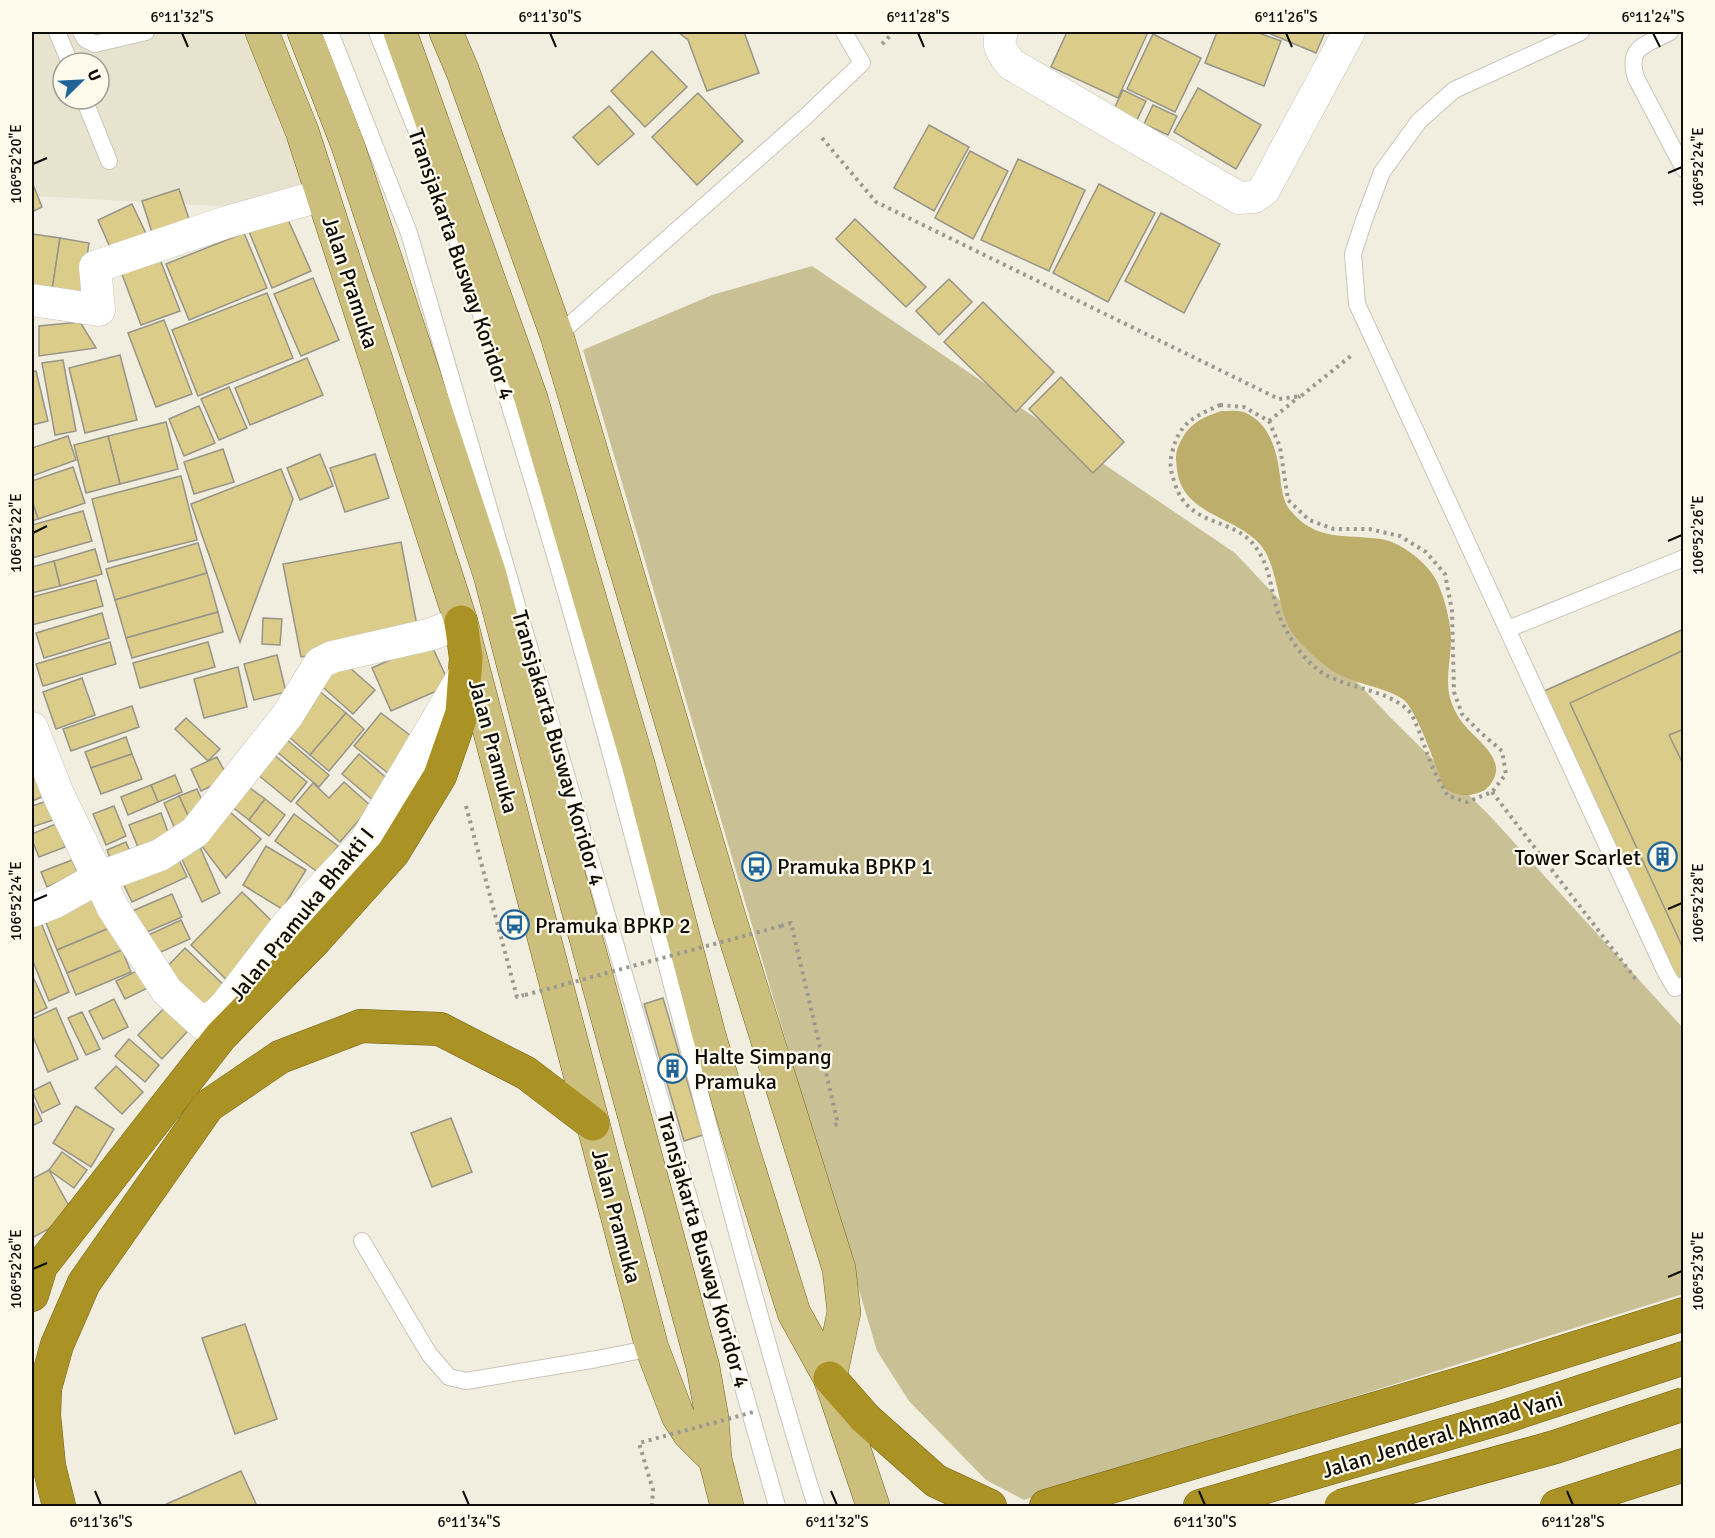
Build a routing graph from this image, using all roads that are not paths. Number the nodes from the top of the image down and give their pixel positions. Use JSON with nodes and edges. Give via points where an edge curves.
{"nodes":[{"id":1,"x":40,"y":32,"type":"edge"},
{"id":2,"x":51,"y":32,"type":"edge"},
{"id":3,"x":57,"y":32,"type":"edge"},
{"id":4,"x":81,"y":32,"type":"edge"},
{"id":5,"x":146,"y":32,"type":"edge"},
{"id":6,"x":262,"y":32,"type":"edge"},
{"id":7,"x":304,"y":32,"type":"edge"},
{"id":8,"x":330,"y":32,"type":"edge"},
{"id":9,"x":377,"y":32,"type":"edge"},
{"id":10,"x":400,"y":32,"type":"edge"},
{"id":11,"x":446,"y":32,"type":"edge"},
{"id":12,"x":844,"y":32,"type":"edge"},
{"id":13,"x":1002,"y":32,"type":"edge"},
{"id":14,"x":1349,"y":32,"type":"edge"},
{"id":15,"x":1581,"y":32,"type":"edge"},
{"id":16,"x":1671,"y":32,"type":"edge"},
{"id":17,"x":65,"y":51,"type":"edge"},
{"id":18,"x":89,"y":111,"type":"edge"},
{"id":19,"x":109,"y":161,"type":"dead end"},
{"id":20,"x":1683,"y":169,"type":"edge"},
{"id":21,"x":323,"y":195,"type":"junction"},
{"id":22,"x":32,"y":300,"type":"edge"},
{"id":23,"x":557,"y":336,"type":"junction"},
{"id":24,"x":531,"y":398,"type":"junction"},
{"id":25,"x":480,"y":548,"type":"junction"},
{"id":26,"x":1683,"y":558,"type":"edge"},
{"id":27,"x":461,"y":622,"type":"junction"},
{"id":28,"x":1508,"y":629,"type":"junction"},
{"id":29,"x":32,"y":728,"type":"edge"},
{"id":30,"x":98,"y":878,"type":"junction"},
{"id":31,"x":32,"y":911,"type":"edge"},
{"id":32,"x":1683,"y":985,"type":"edge"},
{"id":33,"x":212,"y":1030,"type":"junction"},
{"id":34,"x":593,"y":1124,"type":"junction"},
{"id":35,"x":362,"y":1241,"type":"dead end"},
{"id":36,"x":32,"y":1295,"type":"edge"},
{"id":37,"x":1683,"y":1314,"type":"edge"},
{"id":38,"x":652,"y":1348,"type":"junction"},
{"id":39,"x":1683,"y":1358,"type":"edge"},
{"id":40,"x":830,"y":1378,"type":"junction"},
{"id":41,"x":1683,"y":1403,"type":"edge"},
{"id":42,"x":715,"y":1459,"type":"junction"},
{"id":43,"x":1683,"y":1466,"type":"edge"},
{"id":44,"x":1683,"y":1472,"type":"edge"},
{"id":45,"x":59,"y":1506,"type":"edge"},
{"id":46,"x":727,"y":1506,"type":"edge"},
{"id":47,"x":777,"y":1506,"type":"edge"},
{"id":48,"x":816,"y":1506,"type":"edge"},
{"id":49,"x":873,"y":1506,"type":"edge"},
{"id":50,"x":990,"y":1506,"type":"edge"},
{"id":51,"x":1046,"y":1506,"type":"edge"},
{"id":52,"x":1200,"y":1506,"type":"edge"},
{"id":53,"x":1341,"y":1506,"type":"edge"},
{"id":54,"x":1370,"y":1506,"type":"edge"},
{"id":55,"x":1557,"y":1506,"type":"edge"},
{"id":56,"x":1576,"y":1506,"type":"edge"}],
"edges":[{"from":1,"to":2,"type":"lane"},
{"from":3,"to":17,"type":"lane"},
{"from":4,"to":5,"type":"lane","via":[[95,44]]},
{"from":6,"to":21,"type":"main road","name":"Jalan Pramuka"},
{"from":7,"to":25,"type":"main road","name":"Jalan Pramuka","via":[[347,143]]},
{"from":8,"to":47,"type":"lane","name":"Transjakarta Busway Koridor 4","via":[[409,233]]},
{"from":9,"to":48,"type":"lane","name":"Transjakarta Busway Koridor 4","via":[[446,205],[511,406],[592,682],[707,1121]]},
{"from":10,"to":24,"type":"main road"},
{"from":11,"to":23,"type":"main road"},
{"from":12,"to":23,"type":"lane","via":[[862,63]]},
{"from":13,"to":14,"type":"street","via":[[1002,53],[1011,64],[1239,198],[1264,190]]},
{"from":15,"to":28,"type":"lane","via":[[1454,90],[1419,121],[1382,172],[1353,254],[1357,304]]},
{"from":16,"to":20,"type":"lane","via":[[1639,49],[1632,65]]},
{"from":18,"to":19,"type":"lane"},
{"from":21,"to":22,"type":"street","via":[[227,222],[94,267],[99,310]]},
{"from":21,"to":27,"type":"main road","name":"Jalan Pramuka"},
{"from":23,"to":24,"type":"main road"},
{"from":23,"to":40,"type":"main road","via":[[730,920],[839,1269],[844,1312]]},
{"from":24,"to":40,"type":"main road","via":[[639,767],[743,1150],[794,1313]]},
{"from":25,"to":27,"type":"main road"},
{"from":25,"to":42,"type":"main road","name":"Jalan Pramuka","via":[[703,1367]]},
{"from":26,"to":28,"type":"lane"},
{"from":27,"to":30,"type":"street","via":[[432,634],[320,663],[287,716],[195,832],[160,855]]},
{"from":27,"to":33,"type":"highway","via":[[466,658],[462,713],[440,776],[393,853],[316,939]]},
{"from":27,"to":34,"type":"main road","name":"Jalan Pramuka"},
{"from":28,"to":32,"type":"lane","via":[[1666,974],[1674,988]]},
{"from":29,"to":30,"type":"street"},
{"from":30,"to":31,"type":"street"},
{"from":30,"to":33,"type":"street","via":[[167,991]]},
{"from":33,"to":36,"type":"highway","via":[[41,1266]]},
{"from":34,"to":38,"type":"main road","name":"Jalan Pramuka"},
{"from":34,"to":45,"type":"highway","via":[[526,1073],[440,1029],[361,1026],[280,1057],[208,1106],[84,1283],[57,1345],[45,1388],[44,1415],[49,1466]]},
{"from":35,"to":38,"type":"lane","via":[[429,1354],[449,1377],[466,1381]]},
{"from":37,"to":51,"type":"highway","via":[[1475,1380]]},
{"from":38,"to":42,"type":"main road","name":"Jalan Pramuka","via":[[678,1416]]},
{"from":39,"to":52,"type":"highway","name":"Jalan Jenderal Ahmad Yani","via":[[1501,1418]]},
{"from":40,"to":49,"type":"main road"},
{"from":40,"to":50,"type":"highway","via":[[866,1419],[936,1481]]},
{"from":41,"to":53,"type":"highway","bridge":true,"via":[[1555,1447]]},
{"from":41,"to":54,"type":"lane"},
{"from":42,"to":46,"type":"main road","name":"Jalan Pramuka"},
{"from":43,"to":55,"type":"highway"},
{"from":44,"to":56,"type":"lane"}]}
